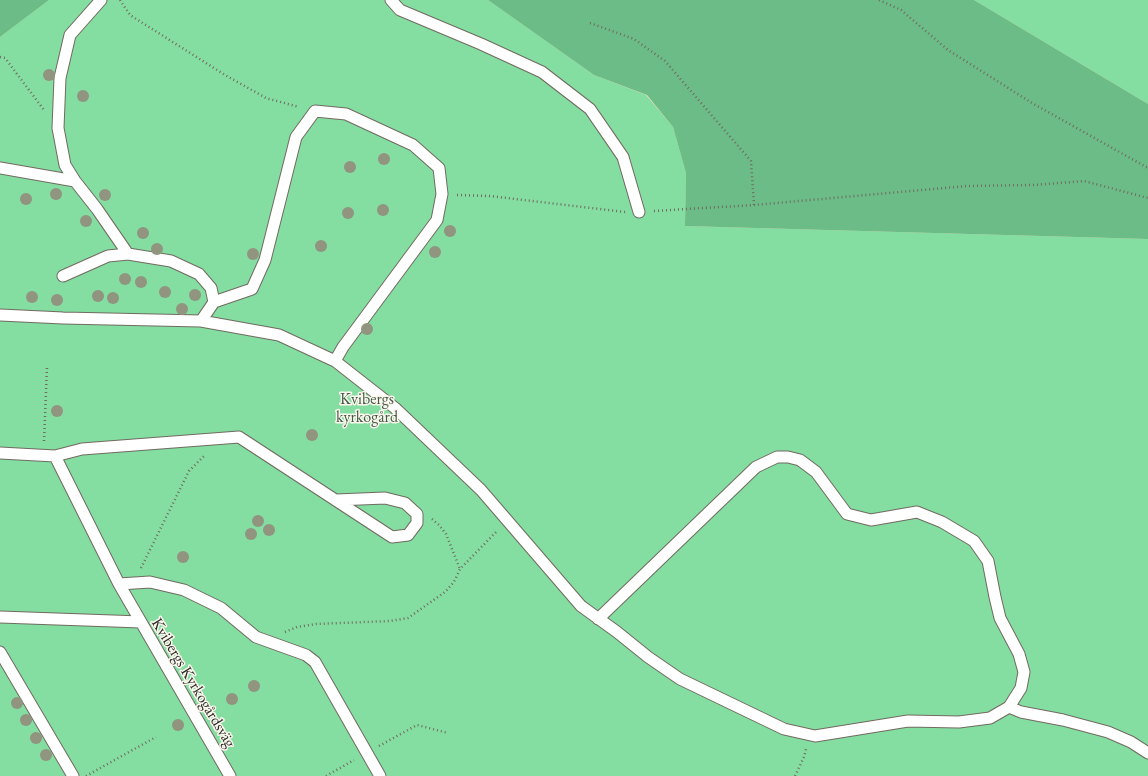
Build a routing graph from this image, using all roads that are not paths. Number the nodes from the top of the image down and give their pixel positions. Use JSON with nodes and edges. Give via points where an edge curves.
{"nodes":[{"id":1,"x":100,"y":0,"type":"edge"},
{"id":2,"x":391,"y":0,"type":"edge"},
{"id":3,"x":0,"y":168,"type":"edge"},
{"id":4,"x":75,"y":181,"type":"junction"},
{"id":5,"x":639,"y":212,"type":"road end"},
{"id":6,"x":128,"y":254,"type":"junction"},
{"id":7,"x":63,"y":276,"type":"dead end"},
{"id":8,"x":214,"y":302,"type":"junction"},
{"id":9,"x":0,"y":315,"type":"edge"},
{"id":10,"x":201,"y":321,"type":"junction"},
{"id":11,"x":335,"y":361,"type":"junction"},
{"id":12,"x":0,"y":453,"type":"edge"},
{"id":13,"x":55,"y":456,"type":"junction"},
{"id":14,"x":336,"y":500,"type":"junction"},
{"id":15,"x":119,"y":584,"type":"junction"},
{"id":16,"x":0,"y":617,"type":"edge"},
{"id":17,"x":598,"y":618,"type":"junction"},
{"id":18,"x":141,"y":622,"type":"junction"},
{"id":19,"x":0,"y":652,"type":"edge"},
{"id":20,"x":1009,"y":707,"type":"junction"},
{"id":21,"x":1148,"y":753,"type":"edge"},
{"id":22,"x":73,"y":776,"type":"edge"},
{"id":23,"x":230,"y":776,"type":"edge"},
{"id":24,"x":380,"y":776,"type":"edge"}],
"edges":[{"from":1,"to":4,"type":"lane","via":[[70,35],[60,78],[58,128],[65,165]]},
{"from":2,"to":5,"type":"lane","via":[[400,10],[542,72],[590,108],[623,157]]},
{"from":3,"to":4,"type":"lane"},
{"from":4,"to":6,"type":"lane"},
{"from":6,"to":7,"type":"lane","via":[[108,256]]},
{"from":6,"to":8,"type":"lane","via":[[171,261],[199,274],[211,288]]},
{"from":8,"to":10,"type":"lane"},
{"from":8,"to":11,"type":"lane","via":[[252,289],[265,260],[296,138],[315,111],[346,114],[413,145],[439,168],[442,194],[437,220]]},
{"from":9,"to":10,"type":"lane"},
{"from":10,"to":11,"type":"lane","via":[[279,335]]},
{"from":11,"to":17,"type":"lane","via":[[396,408],[481,490],[581,606]]},
{"from":12,"to":13,"type":"lane"},
{"from":13,"to":14,"type":"lane","via":[[82,449],[239,436]]},
{"from":13,"to":15,"type":"lane"},
{"from":14,"to":14,"type":"lane","via":[[385,498],[405,502],[417,514],[417,523],[408,535],[392,537]]},
{"from":15,"to":18,"type":"lane"},
{"from":15,"to":24,"type":"lane","via":[[150,582],[184,590],[220,608],[256,637],[306,655],[315,662]]},
{"from":16,"to":18,"type":"lane","name":"Kvibergs Kyrkogårdsväg"},
{"from":17,"to":20,"type":"lane","via":[[680,679],[784,729],[810,735],[908,721],[959,722],[990,718]]},
{"from":17,"to":20,"type":"lane","via":[[756,467],[777,457],[788,457],[800,460],[816,472],[847,514],[871,520],[918,512],[942,522],[974,541],[988,561],[1000,618],[1019,654],[1024,672],[1022,688]]},
{"from":18,"to":23,"type":"lane","name":"Kvibergs Kyrkogårdsväg"},
{"from":19,"to":22,"type":"lane"},
{"from":20,"to":21,"type":"lane","via":[[1108,732]]}]}
